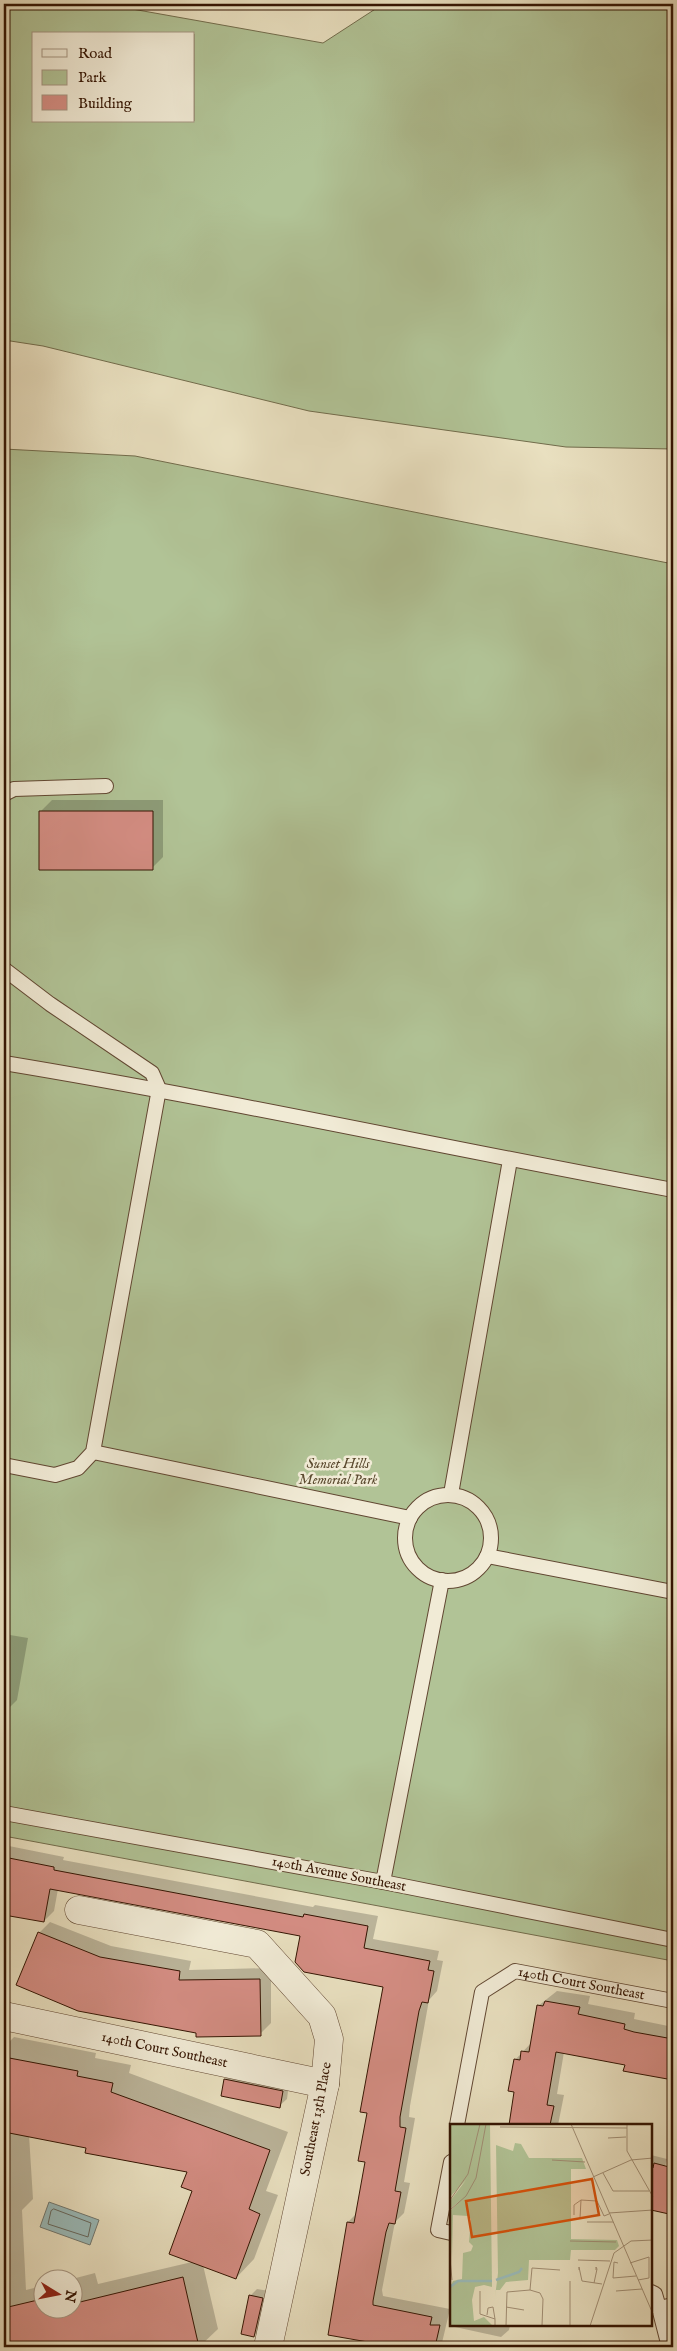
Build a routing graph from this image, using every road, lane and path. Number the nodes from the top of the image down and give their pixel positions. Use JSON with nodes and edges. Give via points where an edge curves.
{"nodes":[{"id":1,"x":106,"y":786,"type":"dead end"},
{"id":2,"x":4,"y":794,"type":"edge"},
{"id":3,"x":4,"y":969,"type":"edge"},
{"id":4,"x":4,"y":1063,"type":"edge"},
{"id":5,"x":159,"y":1089,"type":"junction"},
{"id":6,"x":510,"y":1160,"type":"junction"},
{"id":7,"x":673,"y":1190,"type":"edge"},
{"id":8,"x":93,"y":1452,"type":"junction"},
{"id":9,"x":4,"y":1465,"type":"edge"},
{"id":10,"x":451,"y":1494,"type":"junction"},
{"id":11,"x":410,"y":1518,"type":"junction"},
{"id":12,"x":487,"y":1556,"type":"junction"},
{"id":13,"x":442,"y":1580,"type":"junction"},
{"id":14,"x":673,"y":1592,"type":"edge"},
{"id":15,"x":4,"y":1813,"type":"edge"},
{"id":16,"x":383,"y":1882,"type":"junction"},
{"id":17,"x":78,"y":1910,"type":"dead end"},
{"id":18,"x":673,"y":1940,"type":"edge"},
{"id":19,"x":673,"y":2001,"type":"edge"},
{"id":20,"x":4,"y":2016,"type":"edge"},
{"id":21,"x":325,"y":2084,"type":"junction"},
{"id":22,"x":458,"y":2124,"type":"edge"},
{"id":23,"x":450,"y":2167,"type":"edge"},
{"id":24,"x":450,"y":2232,"type":"edge"},
{"id":25,"x":652,"y":2292,"type":"edge"},
{"id":26,"x":673,"y":2305,"type":"edge"},
{"id":27,"x":659,"y":2308,"type":"junction"},
{"id":28,"x":268,"y":2347,"type":"edge"},
{"id":29,"x":669,"y":2347,"type":"edge"}],
"edges":[{"from":1,"to":2,"type":"lane","via":[[14,789]]},
{"from":3,"to":5,"type":"lane","via":[[152,1073]]},
{"from":4,"to":5,"type":"lane"},
{"from":5,"to":6,"type":"lane"},
{"from":5,"to":8,"type":"lane"},
{"from":6,"to":7,"type":"lane"},
{"from":6,"to":10,"type":"lane"},
{"from":8,"to":9,"type":"lane","via":[[78,1468],[55,1474]]},
{"from":8,"to":11,"type":"lane"},
{"from":10,"to":11,"type":"lane","via":[[427,1500]]},
{"from":10,"to":12,"type":"lane","via":[[476,1505],[485,1516],[491,1543]]},
{"from":11,"to":13,"type":"lane","via":[[406,1531],[410,1558],[429,1576]]},
{"from":12,"to":13,"type":"lane","via":[[468,1576]]},
{"from":12,"to":14,"type":"lane"},
{"from":13,"to":16,"type":"lane"},
{"from":15,"to":16,"type":"lane","name":"140th Avenue Southeast"},
{"from":16,"to":18,"type":"lane","name":"140th Avenue Southeast"},
{"from":17,"to":21,"type":"street","name":"Southeast 13th Place","via":[[257,1944],[322,2016],[329,2039]]},
{"from":19,"to":22,"type":"lane","name":"140th Court Southeast","via":[[515,1971],[482,1992]]},
{"from":20,"to":21,"type":"street","name":"140th Court Southeast"},
{"from":21,"to":28,"type":"street","name":"Southeast 13th Place"},
{"from":23,"to":24,"type":"lane","via":[[438,2230]]},
{"from":25,"to":27,"type":"lane"},
{"from":26,"to":27,"type":"lane"},
{"from":27,"to":29,"type":"lane"}]}
